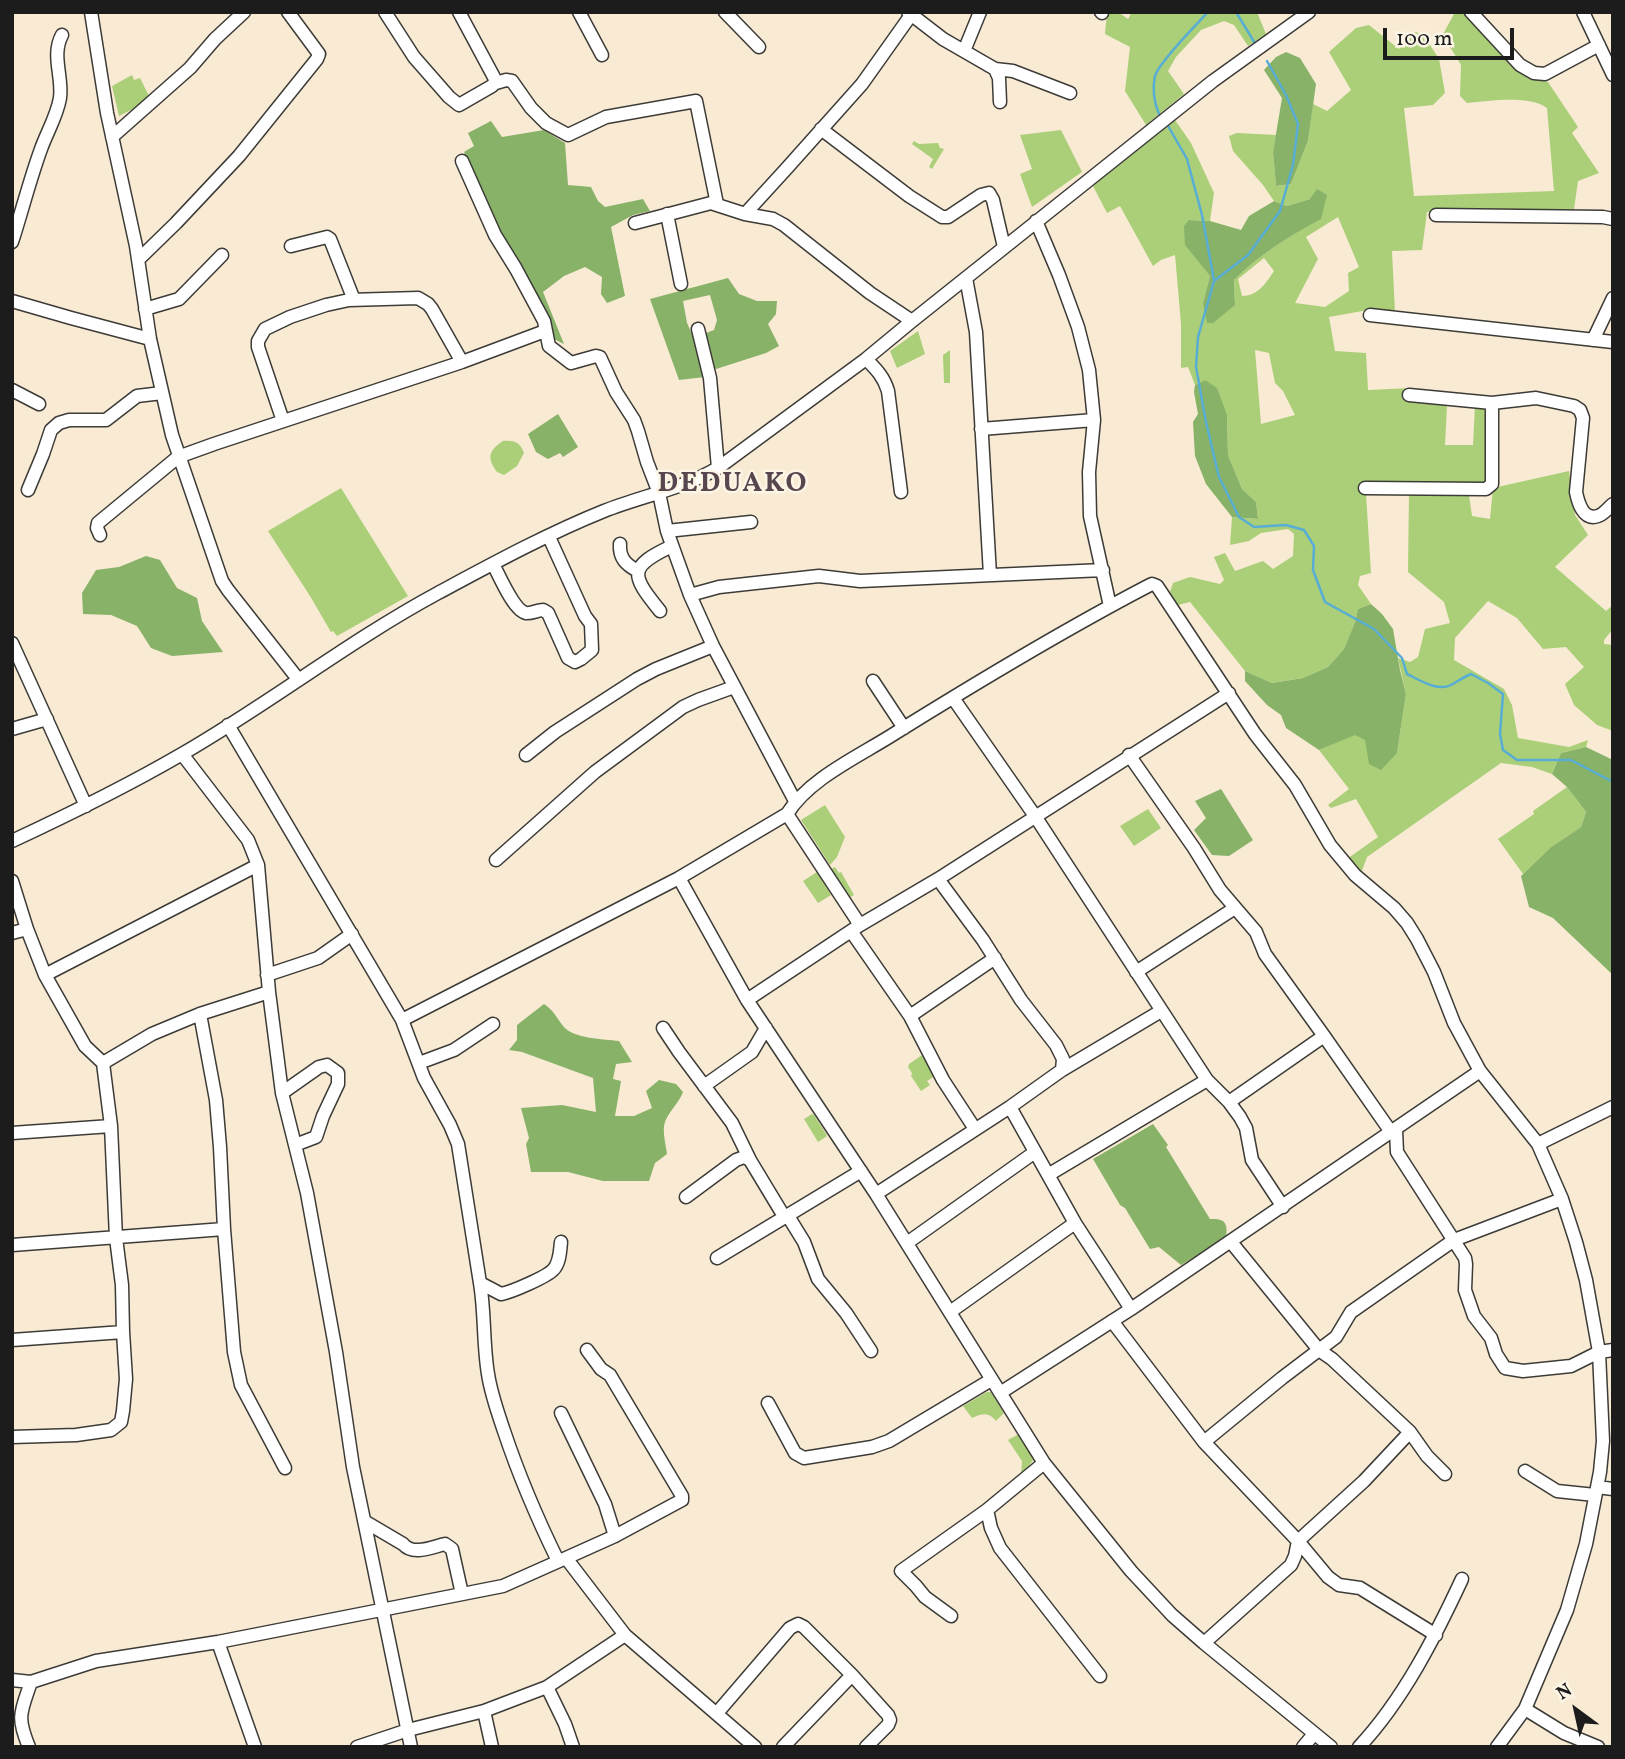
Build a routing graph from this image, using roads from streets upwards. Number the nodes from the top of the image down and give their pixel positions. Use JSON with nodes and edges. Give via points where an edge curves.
{"nodes":[{"id":1,"x":91,"y":12,"type":"edge"},
{"id":2,"x":244,"y":12,"type":"edge"},
{"id":3,"x":288,"y":12,"type":"edge"},
{"id":4,"x":385,"y":12,"type":"edge"},
{"id":5,"x":459,"y":12,"type":"edge"},
{"id":6,"x":579,"y":12,"type":"edge"},
{"id":7,"x":724,"y":12,"type":"edge"},
{"id":8,"x":980,"y":12,"type":"edge"},
{"id":9,"x":1309,"y":12,"type":"edge"},
{"id":10,"x":1471,"y":12,"type":"edge"},
{"id":11,"x":1583,"y":12,"type":"edge"},
{"id":12,"x":910,"y":14,"type":"edge"},
{"id":13,"x":62,"y":34,"type":"dead end"},
{"id":14,"x":1599,"y":45,"type":"junction"},
{"id":15,"x":759,"y":47,"type":"dead end"},
{"id":16,"x":964,"y":51,"type":"junction"},
{"id":17,"x":602,"y":55,"type":"dead end"},
{"id":18,"x":995,"y":69,"type":"junction"},
{"id":19,"x":1613,"y":75,"type":"edge"},
{"id":20,"x":496,"y":83,"type":"junction"},
{"id":21,"x":1070,"y":93,"type":"dead end"},
{"id":22,"x":1000,"y":102,"type":"dead end"},
{"id":23,"x":821,"y":129,"type":"junction"},
{"id":24,"x":112,"y":137,"type":"junction"},
{"id":25,"x":462,"y":161,"type":"dead end"},
{"id":26,"x":717,"y":204,"type":"junction"},
{"id":27,"x":667,"y":214,"type":"junction"},
{"id":28,"x":744,"y":214,"type":"junction"},
{"id":29,"x":1436,"y":215,"type":"dead end"},
{"id":30,"x":1613,"y":219,"type":"edge"},
{"id":31,"x":1036,"y":221,"type":"junction"},
{"id":32,"x":635,"y":223,"type":"dead end"},
{"id":33,"x":12,"y":242,"type":"edge"},
{"id":34,"x":290,"y":246,"type":"dead end"},
{"id":35,"x":1004,"y":247,"type":"junction"},
{"id":36,"x":222,"y":255,"type":"dead end"},
{"id":37,"x":138,"y":260,"type":"junction"},
{"id":38,"x":966,"y":278,"type":"junction"},
{"id":39,"x":681,"y":284,"type":"dead end"},
{"id":40,"x":1613,"y":298,"type":"edge"},
{"id":41,"x":354,"y":300,"type":"junction"},
{"id":42,"x":12,"y":301,"type":"edge"},
{"id":43,"x":145,"y":309,"type":"junction"},
{"id":44,"x":1370,"y":315,"type":"dead end"},
{"id":45,"x":912,"y":321,"type":"junction"},
{"id":46,"x":698,"y":329,"type":"dead end"},
{"id":47,"x":545,"y":331,"type":"junction"},
{"id":48,"x":150,"y":338,"type":"junction"},
{"id":49,"x":1593,"y":340,"type":"junction"},
{"id":50,"x":1613,"y":342,"type":"edge"},
{"id":51,"x":866,"y":359,"type":"junction"},
{"id":52,"x":462,"y":362,"type":"junction"},
{"id":53,"x":12,"y":390,"type":"edge"},
{"id":54,"x":162,"y":393,"type":"junction"},
{"id":55,"x":1409,"y":395,"type":"dead end"},
{"id":56,"x":1492,"y":402,"type":"junction"},
{"id":57,"x":39,"y":404,"type":"dead end"},
{"id":58,"x":1094,"y":420,"type":"junction"},
{"id":59,"x":283,"y":421,"type":"junction"},
{"id":60,"x":981,"y":429,"type":"junction"},
{"id":61,"x":178,"y":457,"type":"junction"},
{"id":62,"x":718,"y":468,"type":"junction"},
{"id":63,"x":1365,"y":488,"type":"dead end"},
{"id":64,"x":28,"y":490,"type":"dead end"},
{"id":65,"x":901,"y":492,"type":"dead end"},
{"id":66,"x":659,"y":494,"type":"junction"},
{"id":67,"x":1613,"y":504,"type":"edge"},
{"id":68,"x":751,"y":522,"type":"dead end"},
{"id":69,"x":667,"y":531,"type":"junction"},
{"id":70,"x":100,"y":535,"type":"dead end"},
{"id":71,"x":549,"y":537,"type":"junction"},
{"id":72,"x":620,"y":544,"type":"dead end"},
{"id":73,"x":672,"y":547,"type":"junction"},
{"id":74,"x":493,"y":564,"type":"junction"},
{"id":75,"x":1103,"y":570,"type":"junction"},
{"id":76,"x":638,"y":571,"type":"junction"},
{"id":77,"x":990,"y":575,"type":"junction"},
{"id":78,"x":690,"y":595,"type":"junction"},
{"id":79,"x":1110,"y":606,"type":"junction"},
{"id":80,"x":660,"y":611,"type":"dead end"},
{"id":81,"x":12,"y":643,"type":"edge"},
{"id":82,"x":713,"y":646,"type":"junction"},
{"id":83,"x":298,"y":679,"type":"junction"},
{"id":84,"x":873,"y":681,"type":"dead end"},
{"id":85,"x":734,"y":687,"type":"junction"},
{"id":86,"x":1228,"y":692,"type":"junction"},
{"id":87,"x":953,"y":698,"type":"junction"},
{"id":88,"x":47,"y":719,"type":"junction"},
{"id":89,"x":228,"y":725,"type":"junction"},
{"id":90,"x":904,"y":728,"type":"junction"},
{"id":91,"x":12,"y":729,"type":"edge"},
{"id":92,"x":182,"y":754,"type":"junction"},
{"id":93,"x":526,"y":755,"type":"dead end"},
{"id":94,"x":1129,"y":755,"type":"junction"},
{"id":95,"x":795,"y":801,"type":"junction"},
{"id":96,"x":86,"y":806,"type":"junction"},
{"id":97,"x":788,"y":814,"type":"junction"},
{"id":98,"x":1035,"y":816,"type":"junction"},
{"id":99,"x":12,"y":841,"type":"edge"},
{"id":100,"x":496,"y":860,"type":"dead end"},
{"id":101,"x":258,"y":865,"type":"junction"},
{"id":102,"x":679,"y":878,"type":"junction"},
{"id":103,"x":938,"y":879,"type":"junction"},
{"id":104,"x":12,"y":881,"type":"edge"},
{"id":105,"x":1235,"y":908,"type":"junction"},
{"id":106,"x":855,"y":928,"type":"junction"},
{"id":107,"x":27,"y":929,"type":"junction"},
{"id":108,"x":12,"y":933,"type":"edge"},
{"id":109,"x":352,"y":934,"type":"junction"},
{"id":110,"x":995,"y":958,"type":"junction"},
{"id":111,"x":1136,"y":972,"type":"junction"},
{"id":112,"x":46,"y":975,"type":"junction"},
{"id":113,"x":267,"y":975,"type":"junction"},
{"id":114,"x":269,"y":992,"type":"junction"},
{"id":115,"x":747,"y":1000,"type":"junction"},
{"id":116,"x":1161,"y":1011,"type":"junction"},
{"id":117,"x":200,"y":1014,"type":"junction"},
{"id":118,"x":910,"y":1016,"type":"junction"},
{"id":119,"x":402,"y":1020,"type":"junction"},
{"id":120,"x":494,"y":1024,"type":"dead end"},
{"id":121,"x":663,"y":1028,"type":"dead end"},
{"id":122,"x":766,"y":1028,"type":"junction"},
{"id":123,"x":1324,"y":1036,"type":"junction"},
{"id":124,"x":103,"y":1063,"type":"junction"},
{"id":125,"x":419,"y":1063,"type":"junction"},
{"id":126,"x":1062,"y":1070,"type":"junction"},
{"id":127,"x":1480,"y":1071,"type":"junction"},
{"id":128,"x":1207,"y":1080,"type":"junction"},
{"id":129,"x":704,"y":1086,"type":"junction"},
{"id":130,"x":282,"y":1093,"type":"junction"},
{"id":131,"x":1229,"y":1102,"type":"junction"},
{"id":132,"x":1010,"y":1107,"type":"junction"},
{"id":133,"x":1613,"y":1107,"type":"edge"},
{"id":134,"x":111,"y":1126,"type":"junction"},
{"id":135,"x":975,"y":1129,"type":"junction"},
{"id":136,"x":1394,"y":1131,"type":"junction"},
{"id":137,"x":12,"y":1133,"type":"edge"},
{"id":138,"x":1373,"y":1144,"type":"junction"},
{"id":139,"x":1538,"y":1144,"type":"junction"},
{"id":140,"x":295,"y":1145,"type":"junction"},
{"id":141,"x":1035,"y":1152,"type":"junction"},
{"id":142,"x":1397,"y":1152,"type":"junction"},
{"id":143,"x":750,"y":1160,"type":"junction"},
{"id":144,"x":861,"y":1171,"type":"junction"},
{"id":145,"x":1048,"y":1175,"type":"junction"},
{"id":146,"x":876,"y":1194,"type":"junction"},
{"id":147,"x":685,"y":1197,"type":"dead end"},
{"id":148,"x":1562,"y":1199,"type":"junction"},
{"id":149,"x":1283,"y":1206,"type":"junction"},
{"id":150,"x":787,"y":1217,"type":"junction"},
{"id":151,"x":1075,"y":1223,"type":"junction"},
{"id":152,"x":224,"y":1229,"type":"junction"},
{"id":153,"x":116,"y":1238,"type":"junction"},
{"id":154,"x":1454,"y":1240,"type":"junction"},
{"id":155,"x":561,"y":1242,"type":"dead end"},
{"id":156,"x":1231,"y":1242,"type":"junction"},
{"id":157,"x":907,"y":1243,"type":"junction"},
{"id":158,"x":12,"y":1245,"type":"edge"},
{"id":159,"x":717,"y":1258,"type":"dead end"},
{"id":160,"x":480,"y":1283,"type":"junction"},
{"id":161,"x":1132,"y":1309,"type":"junction"},
{"id":162,"x":950,"y":1312,"type":"junction"},
{"id":163,"x":1112,"y":1321,"type":"junction"},
{"id":164,"x":123,"y":1332,"type":"junction"},
{"id":165,"x":12,"y":1340,"type":"edge"},
{"id":166,"x":587,"y":1350,"type":"dead end"},
{"id":167,"x":1319,"y":1350,"type":"junction"},
{"id":168,"x":1613,"y":1350,"type":"edge"},
{"id":169,"x":872,"y":1351,"type":"dead end"},
{"id":170,"x":1599,"y":1352,"type":"junction"},
{"id":171,"x":991,"y":1380,"type":"junction"},
{"id":172,"x":1000,"y":1393,"type":"junction"},
{"id":173,"x":768,"y":1403,"type":"dead end"},
{"id":174,"x":561,"y":1413,"type":"dead end"},
{"id":175,"x":1410,"y":1432,"type":"junction"},
{"id":176,"x":12,"y":1437,"type":"edge"},
{"id":177,"x":1204,"y":1442,"type":"junction"},
{"id":178,"x":1044,"y":1463,"type":"junction"},
{"id":179,"x":285,"y":1468,"type":"dead end"},
{"id":180,"x":1525,"y":1471,"type":"dead end"},
{"id":181,"x":1446,"y":1474,"type":"dead end"},
{"id":182,"x":1613,"y":1489,"type":"edge"},
{"id":183,"x":1596,"y":1491,"type":"junction"},
{"id":184,"x":987,"y":1510,"type":"junction"},
{"id":185,"x":364,"y":1521,"type":"junction"},
{"id":186,"x":615,"y":1536,"type":"junction"},
{"id":187,"x":1298,"y":1541,"type":"junction"},
{"id":188,"x":562,"y":1559,"type":"junction"},
{"id":189,"x":1462,"y":1579,"type":"dead end"},
{"id":190,"x":462,"y":1594,"type":"junction"},
{"id":191,"x":382,"y":1611,"type":"junction"},
{"id":192,"x":951,"y":1616,"type":"dead end"},
{"id":193,"x":625,"y":1635,"type":"junction"},
{"id":194,"x":1436,"y":1635,"type":"junction"},
{"id":195,"x":218,"y":1642,"type":"junction"},
{"id":196,"x":1203,"y":1643,"type":"junction"},
{"id":197,"x":852,"y":1675,"type":"junction"},
{"id":198,"x":1100,"y":1676,"type":"dead end"},
{"id":199,"x":12,"y":1680,"type":"edge"},
{"id":200,"x":31,"y":1682,"type":"junction"},
{"id":201,"x":547,"y":1686,"type":"junction"},
{"id":202,"x":1525,"y":1709,"type":"junction"},
{"id":203,"x":484,"y":1712,"type":"junction"},
{"id":204,"x":716,"y":1713,"type":"junction"},
{"id":205,"x":408,"y":1730,"type":"junction"},
{"id":206,"x":1314,"y":1734,"type":"junction"},
{"id":207,"x":29,"y":1747,"type":"edge"},
{"id":208,"x":255,"y":1747,"type":"edge"},
{"id":209,"x":357,"y":1747,"type":"edge"},
{"id":210,"x":411,"y":1747,"type":"edge"},
{"id":211,"x":492,"y":1747,"type":"edge"},
{"id":212,"x":573,"y":1747,"type":"edge"},
{"id":213,"x":755,"y":1747,"type":"edge"},
{"id":214,"x":783,"y":1747,"type":"edge"},
{"id":215,"x":866,"y":1747,"type":"edge"},
{"id":216,"x":1303,"y":1747,"type":"edge"},
{"id":217,"x":1331,"y":1747,"type":"edge"},
{"id":218,"x":1359,"y":1747,"type":"edge"},
{"id":219,"x":1497,"y":1747,"type":"edge"},
{"id":220,"x":1598,"y":1747,"type":"edge"}],
"edges":[{"from":1,"to":24,"type":"street"},
{"from":2,"to":24,"type":"street","via":[[190,68]]},
{"from":3,"to":37,"type":"street","via":[[318,54],[317,60],[239,156]]},
{"from":4,"to":20,"type":"street","via":[[414,57],[456,104]]},
{"from":5,"to":20,"type":"street"},
{"from":6,"to":17,"type":"street"},
{"from":7,"to":15,"type":"street"},
{"from":8,"to":16,"type":"street"},
{"from":9,"to":31,"type":"street","via":[[1213,81]]},
{"from":10,"to":14,"type":"street","via":[[1520,65],[1534,73],[1545,74]]},
{"from":11,"to":14,"type":"street"},
{"from":12,"to":16,"type":"street"},
{"from":12,"to":23,"type":"street","via":[[862,84]]},
{"from":13,"to":33,"type":"street","via":[[57,58],[60,99]]},
{"from":14,"to":19,"type":"street"},
{"from":16,"to":18,"type":"street"},
{"from":18,"to":21,"type":"street","via":[[1013,71]]},
{"from":18,"to":22,"type":"street"},
{"from":20,"to":26,"type":"street","via":[[512,81],[546,123],[568,135],[606,117],[696,102]]},
{"from":23,"to":28,"type":"street"},
{"from":23,"to":35,"type":"street","via":[[942,217],[989,193]]},
{"from":24,"to":37,"type":"street"},
{"from":25,"to":47,"type":"street"},
{"from":26,"to":27,"type":"street"},
{"from":26,"to":28,"type":"street"},
{"from":27,"to":32,"type":"street"},
{"from":27,"to":39,"type":"street"},
{"from":28,"to":45,"type":"street","via":[[784,225]]},
{"from":29,"to":30,"type":"street"},
{"from":31,"to":35,"type":"street"},
{"from":31,"to":58,"type":"street","via":[[1078,327],[1090,370]]},
{"from":34,"to":41,"type":"street","via":[[330,239]]},
{"from":35,"to":38,"type":"street"},
{"from":36,"to":43,"type":"street","via":[[179,299]]},
{"from":37,"to":43,"type":"street"},
{"from":38,"to":45,"type":"street"},
{"from":38,"to":60,"type":"street","via":[[974,319]]},
{"from":40,"to":49,"type":"street"},
{"from":41,"to":52,"type":"street","via":[[423,300]]},
{"from":41,"to":59,"type":"street","via":[[290,317],[260,336],[258,347]]},
{"from":42,"to":48,"type":"street"},
{"from":43,"to":48,"type":"street"},
{"from":44,"to":49,"type":"street"},
{"from":45,"to":51,"type":"street"},
{"from":46,"to":62,"type":"street","via":[[710,378]]},
{"from":47,"to":52,"type":"street"},
{"from":47,"to":66,"type":"street","via":[[551,349],[571,363],[596,356],[602,359],[634,420]]},
{"from":48,"to":54,"type":"street"},
{"from":49,"to":50,"type":"street"},
{"from":51,"to":62,"type":"street"},
{"from":51,"to":65,"type":"street","via":[[888,391]]},
{"from":52,"to":59,"type":"street"},
{"from":53,"to":57,"type":"street"},
{"from":54,"to":61,"type":"street"},
{"from":54,"to":64,"type":"street","via":[[141,395],[106,419],[69,420],[54,426]]},
{"from":55,"to":56,"type":"street"},
{"from":56,"to":63,"type":"street","via":[[1492,484],[1486,489]]},
{"from":56,"to":67,"type":"street","via":[[1535,398],[1580,410],[1578,503],[1594,517]]},
{"from":58,"to":60,"type":"street"},
{"from":58,"to":75,"type":"street","via":[[1090,516]]},
{"from":59,"to":61,"type":"street"},
{"from":60,"to":77,"type":"street"},
{"from":61,"to":70,"type":"street","via":[[98,523]]},
{"from":61,"to":83,"type":"street","via":[[222,581]]},
{"from":62,"to":66,"type":"street"},
{"from":66,"to":69,"type":"street"},
{"from":66,"to":71,"type":"street","via":[[616,506]]},
{"from":68,"to":69,"type":"street"},
{"from":69,"to":73,"type":"street"},
{"from":71,"to":74,"type":"street"},
{"from":71,"to":74,"type":"street","via":[[591,624],[592,650],[582,659],[568,658],[548,613],[519,610]]},
{"from":72,"to":76,"type":"street","via":[[621,557]]},
{"from":73,"to":76,"type":"street","via":[[648,558]]},
{"from":73,"to":78,"type":"street"},
{"from":74,"to":83,"type":"street"},
{"from":75,"to":77,"type":"street"},
{"from":75,"to":79,"type":"street"},
{"from":76,"to":80,"type":"street"},
{"from":77,"to":78,"type":"street","via":[[860,581],[819,576],[719,587]]},
{"from":78,"to":82,"type":"street"},
{"from":79,"to":86,"type":"street","via":[[1152,584],[1157,586]]},
{"from":79,"to":87,"type":"street"},
{"from":81,"to":88,"type":"street"},
{"from":82,"to":85,"type":"street"},
{"from":82,"to":93,"type":"street","via":[[637,679]]},
{"from":83,"to":89,"type":"street"},
{"from":84,"to":90,"type":"street"},
{"from":85,"to":95,"type":"street"},
{"from":85,"to":100,"type":"street","via":[[683,707],[595,772]]},
{"from":86,"to":94,"type":"street"},
{"from":86,"to":127,"type":"street","via":[[1295,785],[1330,845],[1407,923]]},
{"from":87,"to":90,"type":"street"},
{"from":87,"to":98,"type":"street"},
{"from":88,"to":91,"type":"street"},
{"from":88,"to":96,"type":"street"},
{"from":89,"to":92,"type":"street"},
{"from":89,"to":109,"type":"street"},
{"from":90,"to":95,"type":"street","via":[[820,780]]},
{"from":92,"to":96,"type":"street"},
{"from":92,"to":101,"type":"street","via":[[248,840]]},
{"from":94,"to":98,"type":"street"},
{"from":94,"to":105,"type":"street"},
{"from":95,"to":97,"type":"street"},
{"from":96,"to":99,"type":"street"},
{"from":97,"to":102,"type":"street"},
{"from":97,"to":106,"type":"street"},
{"from":98,"to":103,"type":"street"},
{"from":98,"to":111,"type":"street"},
{"from":101,"to":112,"type":"street"},
{"from":101,"to":113,"type":"street"},
{"from":102,"to":115,"type":"street"},
{"from":102,"to":119,"type":"street"},
{"from":103,"to":106,"type":"street"},
{"from":103,"to":110,"type":"street"},
{"from":104,"to":107,"type":"street"},
{"from":105,"to":111,"type":"street"},
{"from":105,"to":123,"type":"street","via":[[1256,932],[1265,954]]},
{"from":106,"to":115,"type":"street"},
{"from":106,"to":118,"type":"street"},
{"from":107,"to":108,"type":"street"},
{"from":107,"to":112,"type":"street"},
{"from":109,"to":113,"type":"street","via":[[318,958]]},
{"from":109,"to":119,"type":"street"},
{"from":110,"to":118,"type":"street"},
{"from":110,"to":126,"type":"street","via":[[1056,1045],[1063,1059]]},
{"from":111,"to":116,"type":"street"},
{"from":112,"to":124,"type":"street","via":[[85,1046]]},
{"from":113,"to":114,"type":"street"},
{"from":114,"to":117,"type":"street"},
{"from":114,"to":130,"type":"street"},
{"from":115,"to":122,"type":"street"},
{"from":116,"to":126,"type":"street"},
{"from":116,"to":128,"type":"street"},
{"from":117,"to":124,"type":"street","via":[[152,1034]]},
{"from":117,"to":152,"type":"street","via":[[216,1100]]},
{"from":118,"to":135,"type":"street"},
{"from":119,"to":125,"type":"street"},
{"from":120,"to":125,"type":"street","via":[[454,1050]]},
{"from":121,"to":129,"type":"street"},
{"from":122,"to":129,"type":"street","via":[[752,1052]]},
{"from":122,"to":144,"type":"street"},
{"from":123,"to":131,"type":"street"},
{"from":123,"to":136,"type":"street"},
{"from":124,"to":134,"type":"street"},
{"from":125,"to":160,"type":"street","via":[[458,1144]]},
{"from":126,"to":132,"type":"street"},
{"from":127,"to":136,"type":"street"},
{"from":127,"to":139,"type":"street"},
{"from":128,"to":131,"type":"street"},
{"from":128,"to":145,"type":"street"},
{"from":129,"to":143,"type":"street","via":[[732,1123]]},
{"from":130,"to":140,"type":"street"},
{"from":130,"to":140,"type":"street","via":[[319,1067],[327,1065],[338,1073],[338,1084],[316,1137]]},
{"from":131,"to":149,"type":"street","via":[[1246,1128],[1252,1160]]},
{"from":132,"to":135,"type":"street"},
{"from":132,"to":141,"type":"street"},
{"from":133,"to":139,"type":"street"},
{"from":134,"to":137,"type":"street"},
{"from":134,"to":153,"type":"street"},
{"from":135,"to":146,"type":"street"},
{"from":136,"to":138,"type":"street"},
{"from":136,"to":142,"type":"street"},
{"from":138,"to":142,"type":"street"},
{"from":138,"to":149,"type":"street"},
{"from":139,"to":148,"type":"street"},
{"from":140,"to":185,"type":"street"},
{"from":141,"to":145,"type":"street"},
{"from":141,"to":157,"type":"street"},
{"from":142,"to":154,"type":"street"},
{"from":143,"to":147,"type":"street","via":[[736,1160]]},
{"from":143,"to":150,"type":"street"},
{"from":144,"to":146,"type":"street"},
{"from":144,"to":150,"type":"street"},
{"from":145,"to":151,"type":"street"},
{"from":146,"to":157,"type":"street"},
{"from":148,"to":154,"type":"street"},
{"from":148,"to":170,"type":"street","via":[[1586,1280]]},
{"from":149,"to":156,"type":"street"},
{"from":150,"to":159,"type":"street"},
{"from":150,"to":169,"type":"street","via":[[804,1242],[818,1279]]},
{"from":151,"to":161,"type":"street"},
{"from":151,"to":162,"type":"street"},
{"from":152,"to":153,"type":"street"},
{"from":152,"to":179,"type":"street","via":[[241,1385]]},
{"from":153,"to":158,"type":"street"},
{"from":153,"to":164,"type":"street"},
{"from":154,"to":167,"type":"street","via":[[1351,1312],[1336,1337]]},
{"from":154,"to":170,"type":"street","via":[[1465,1258],[1465,1290],[1474,1316],[1505,1368],[1523,1371],[1571,1366]]},
{"from":155,"to":160,"type":"street","via":[[553,1270],[512,1292],[501,1294]]},
{"from":156,"to":161,"type":"street"},
{"from":156,"to":167,"type":"street"},
{"from":157,"to":162,"type":"street"},
{"from":160,"to":188,"type":"street","via":[[493,1398],[533,1511]]},
{"from":161,"to":163,"type":"street"},
{"from":162,"to":171,"type":"street"},
{"from":163,"to":172,"type":"street"},
{"from":163,"to":177,"type":"street"},
{"from":164,"to":165,"type":"street"},
{"from":164,"to":176,"type":"street","via":[[124,1411],[116,1428],[76,1435]]},
{"from":166,"to":186,"type":"street","via":[[610,1376],[682,1496],[677,1504]]},
{"from":167,"to":175,"type":"street"},
{"from":167,"to":177,"type":"street"},
{"from":168,"to":170,"type":"street"},
{"from":170,"to":183,"type":"street","via":[[1603,1441]]},
{"from":171,"to":172,"type":"street"},
{"from":171,"to":173,"type":"street","via":[[889,1441],[804,1458],[795,1453]]},
{"from":172,"to":178,"type":"street"},
{"from":174,"to":186,"type":"street","via":[[605,1504]]},
{"from":175,"to":181,"type":"street"},
{"from":175,"to":187,"type":"street"},
{"from":177,"to":187,"type":"street"},
{"from":178,"to":184,"type":"street"},
{"from":178,"to":196,"type":"street","via":[[1130,1571]]},
{"from":180,"to":183,"type":"street","via":[[1557,1491]]},
{"from":182,"to":183,"type":"street"},
{"from":183,"to":202,"type":"street","via":[[1567,1609]]},
{"from":184,"to":192,"type":"street","via":[[901,1571]]},
{"from":184,"to":198,"type":"street","via":[[1000,1548]]},
{"from":185,"to":190,"type":"street","via":[[414,1551],[449,1546]]},
{"from":185,"to":191,"type":"street"},
{"from":186,"to":188,"type":"street"},
{"from":187,"to":194,"type":"street","via":[[1339,1585],[1360,1588]]},
{"from":187,"to":196,"type":"street","via":[[1291,1564]]},
{"from":188,"to":190,"type":"street","via":[[503,1586]]},
{"from":188,"to":193,"type":"street"},
{"from":189,"to":194,"type":"street"},
{"from":190,"to":191,"type":"street"},
{"from":191,"to":195,"type":"street"},
{"from":191,"to":205,"type":"street"},
{"from":193,"to":201,"type":"street"},
{"from":193,"to":204,"type":"street"},
{"from":194,"to":218,"type":"street","via":[[1375,1730]]},
{"from":195,"to":200,"type":"street","via":[[96,1661]]},
{"from":195,"to":208,"type":"street"},
{"from":196,"to":206,"type":"street"},
{"from":197,"to":204,"type":"street","via":[[804,1627],[794,1625]]},
{"from":197,"to":214,"type":"street"},
{"from":197,"to":215,"type":"street","via":[[890,1720]]},
{"from":199,"to":200,"type":"street"},
{"from":200,"to":207,"type":"street","via":[[20,1715]]},
{"from":201,"to":203,"type":"street"},
{"from":201,"to":212,"type":"street"},
{"from":202,"to":219,"type":"street"},
{"from":202,"to":220,"type":"street"},
{"from":203,"to":205,"type":"street"},
{"from":203,"to":211,"type":"street"},
{"from":204,"to":213,"type":"street"},
{"from":205,"to":209,"type":"street"},
{"from":205,"to":210,"type":"street"},
{"from":206,"to":216,"type":"street"},
{"from":206,"to":217,"type":"street"}]}
